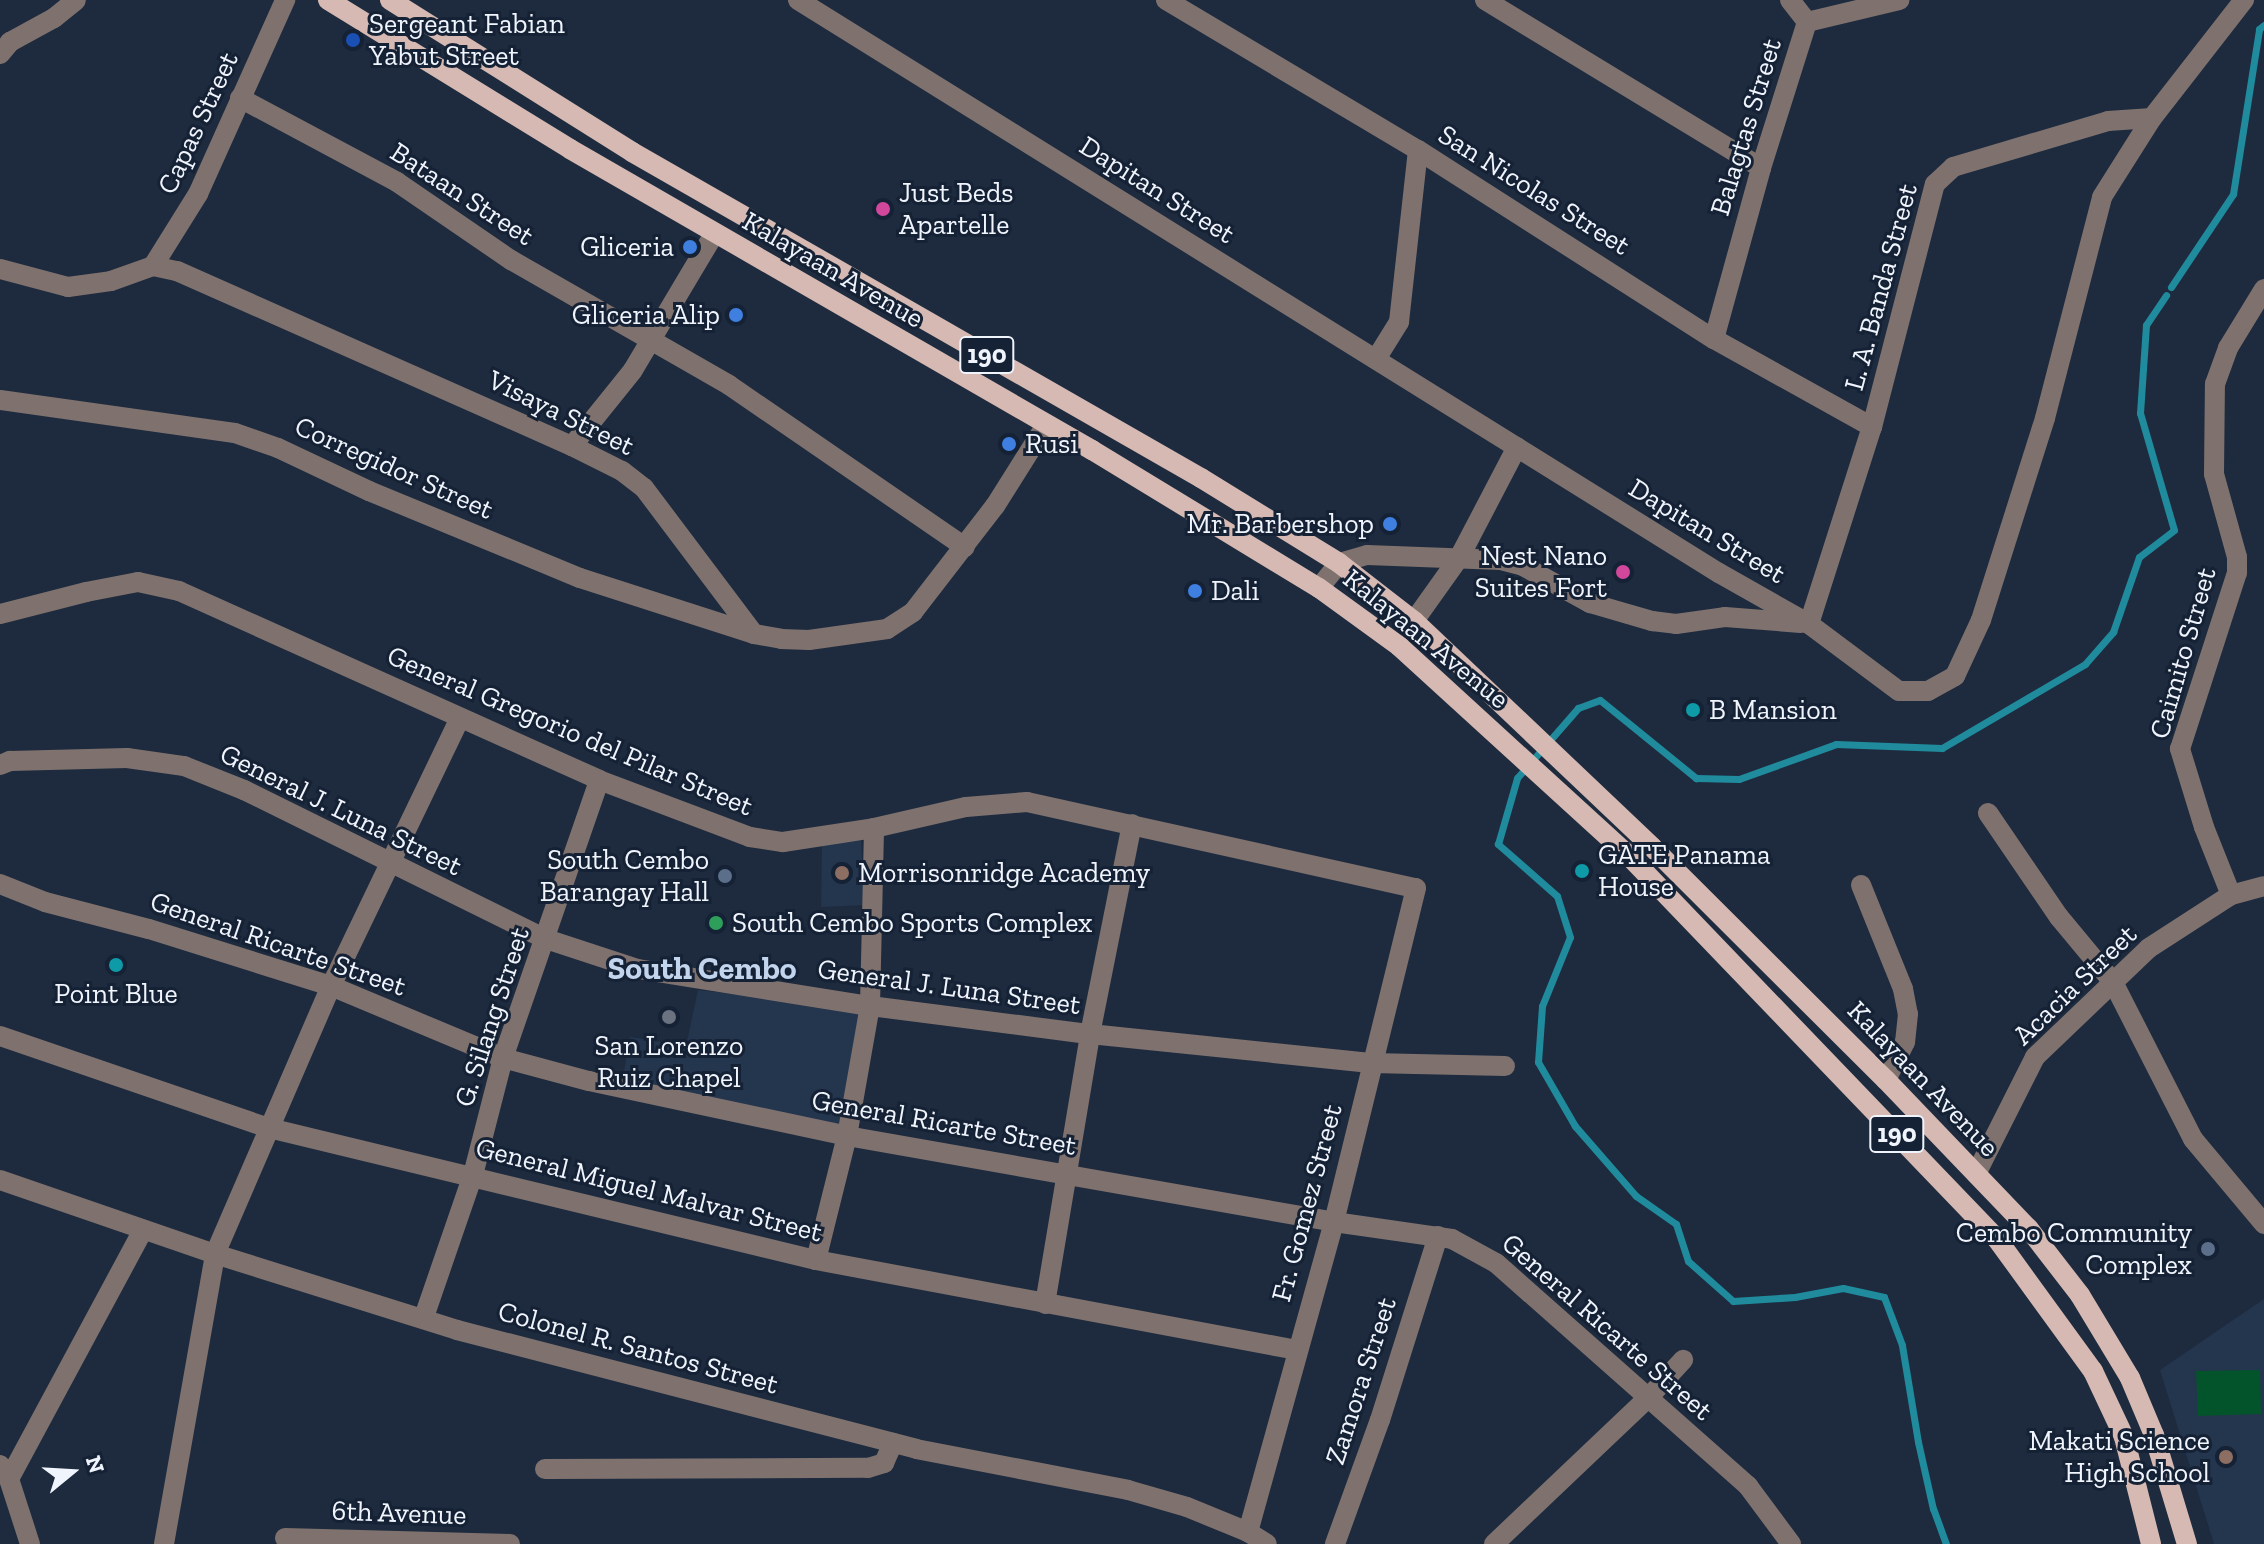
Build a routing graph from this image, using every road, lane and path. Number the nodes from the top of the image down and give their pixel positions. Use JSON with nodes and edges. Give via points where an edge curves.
{"nodes":[{"id":1,"x":76,"y":0,"type":"edge"},
{"id":2,"x":285,"y":0,"type":"edge"},
{"id":3,"x":328,"y":0,"type":"edge"},
{"id":4,"x":390,"y":0,"type":"edge"},
{"id":5,"x":798,"y":0,"type":"edge"},
{"id":6,"x":1166,"y":0,"type":"edge"},
{"id":7,"x":1485,"y":0,"type":"edge"},
{"id":8,"x":1790,"y":0,"type":"edge"},
{"id":9,"x":1899,"y":0,"type":"edge"},
{"id":10,"x":2244,"y":0,"type":"edge"},
{"id":11,"x":1807,"y":22,"type":"junction"},
{"id":12,"x":0,"y":54,"type":"edge"},
{"id":13,"x":240,"y":98,"type":"junction"},
{"id":14,"x":2152,"y":118,"type":"junction"},
{"id":15,"x":1418,"y":150,"type":"junction"},
{"id":16,"x":1761,"y":168,"type":"junction"},
{"id":17,"x":714,"y":234,"type":"junction"},
{"id":18,"x":153,"y":266,"type":"junction"},
{"id":19,"x":0,"y":269,"type":"edge"},
{"id":20,"x":2264,"y":289,"type":"edge"},
{"id":21,"x":1714,"y":339,"type":"junction"},
{"id":22,"x":652,"y":340,"type":"junction"},
{"id":23,"x":1376,"y":359,"type":"junction"},
{"id":24,"x":0,"y":400,"type":"edge"},
{"id":25,"x":1046,"y":425,"type":"junction"},
{"id":26,"x":1872,"y":427,"type":"junction"},
{"id":27,"x":572,"y":446,"type":"junction"},
{"id":28,"x":1517,"y":447,"type":"junction"},
{"id":29,"x":965,"y":547,"type":"junction"},
{"id":30,"x":1459,"y":558,"type":"junction"},
{"id":31,"x":1339,"y":563,"type":"junction"},
{"id":32,"x":1319,"y":588,"type":"junction"},
{"id":33,"x":0,"y":614,"type":"edge"},
{"id":34,"x":1414,"y":621,"type":"junction"},
{"id":35,"x":1809,"y":624,"type":"junction"},
{"id":36,"x":754,"y":634,"type":"junction"},
{"id":37,"x":460,"y":718,"type":"junction"},
{"id":38,"x":0,"y":765,"type":"edge"},
{"id":39,"x":599,"y":780,"type":"junction"},
{"id":40,"x":1988,"y":813,"type":"dead end"},
{"id":41,"x":1132,"y":824,"type":"junction"},
{"id":42,"x":874,"y":828,"type":"junction"},
{"id":43,"x":389,"y":863,"type":"junction"},
{"id":44,"x":0,"y":884,"type":"edge"},
{"id":45,"x":1861,"y":885,"type":"dead end"},
{"id":46,"x":2264,"y":886,"type":"edge"},
{"id":47,"x":1416,"y":888,"type":"joint"},
{"id":48,"x":2231,"y":895,"type":"junction"},
{"id":49,"x":546,"y":939,"type":"junction"},
{"id":50,"x":2113,"y":982,"type":"junction"},
{"id":51,"x":331,"y":986,"type":"junction"},
{"id":52,"x":870,"y":1006,"type":"junction"},
{"id":53,"x":1090,"y":1034,"type":"junction"},
{"id":54,"x":0,"y":1036,"type":"edge"},
{"id":55,"x":503,"y":1058,"type":"junction"},
{"id":56,"x":1371,"y":1063,"type":"junction"},
{"id":57,"x":1505,"y":1066,"type":"dead end"},
{"id":58,"x":1886,"y":1080,"type":"junction"},
{"id":59,"x":269,"y":1128,"type":"junction"},
{"id":60,"x":847,"y":1136,"type":"junction"},
{"id":61,"x":1069,"y":1173,"type":"junction"},
{"id":62,"x":1976,"y":1174,"type":"junction"},
{"id":63,"x":473,"y":1175,"type":"junction"},
{"id":64,"x":0,"y":1180,"type":"edge"},
{"id":65,"x":1334,"y":1222,"type":"junction"},
{"id":66,"x":2264,"y":1224,"type":"edge"},
{"id":67,"x":143,"y":1230,"type":"junction"},
{"id":68,"x":1438,"y":1236,"type":"junction"},
{"id":69,"x":215,"y":1254,"type":"junction"},
{"id":70,"x":816,"y":1260,"type":"junction"},
{"id":71,"x":1045,"y":1304,"type":"junction"},
{"id":72,"x":424,"y":1317,"type":"junction"},
{"id":73,"x":1296,"y":1350,"type":"junction"},
{"id":74,"x":1683,"y":1360,"type":"dead end"},
{"id":75,"x":1648,"y":1398,"type":"junction"},
{"id":76,"x":893,"y":1443,"type":"junction"},
{"id":77,"x":545,"y":1469,"type":"dead end"},
{"id":78,"x":4,"y":1472,"type":"edge"},
{"id":79,"x":1248,"y":1532,"type":"junction"},
{"id":80,"x":285,"y":1538,"type":"dead end"},
{"id":81,"x":30,"y":1544,"type":"edge"},
{"id":82,"x":164,"y":1544,"type":"edge"},
{"id":83,"x":473,"y":1544,"type":"edge"},
{"id":84,"x":510,"y":1544,"type":"edge"},
{"id":85,"x":1267,"y":1544,"type":"edge"},
{"id":86,"x":1335,"y":1544,"type":"edge"},
{"id":87,"x":1494,"y":1544,"type":"edge"},
{"id":88,"x":1791,"y":1544,"type":"edge"},
{"id":89,"x":2151,"y":1544,"type":"edge"},
{"id":90,"x":2187,"y":1544,"type":"edge"}],
"edges":[{"from":1,"to":12,"type":"street"},
{"from":2,"to":13,"type":"street","name":"Capas Street"},
{"from":3,"to":17,"type":"main road","name":"Kalayaan Avenue","number":"190"},
{"from":4,"to":31,"type":"main road","name":"Kalayaan Avenue","number":"190","via":[[632,152],[1201,478]]},
{"from":5,"to":23,"type":"street","name":"Dapitan Street"},
{"from":6,"to":15,"type":"street","name":"San Nicolas Street"},
{"from":7,"to":16,"type":"street"},
{"from":8,"to":11,"type":"street"},
{"from":9,"to":11,"type":"street","name":"Balagtas Street"},
{"from":10,"to":14,"type":"street","name":"Dapitan Street"},
{"from":11,"to":16,"type":"street","name":"Balagtas Street"},
{"from":13,"to":18,"type":"street","name":"Capas Street","via":[[198,194]]},
{"from":13,"to":22,"type":"street","name":"Bataan Street","via":[[397,182],[511,260]]},
{"from":14,"to":26,"type":"street","name":"L. A. Banda Street","via":[[2108,121],[1944,172],[1935,184]]},
{"from":14,"to":35,"type":"street","name":"Dapitan Street","via":[[2102,197],[2045,418],[1981,620],[1955,676],[1928,691],[1899,691]]},
{"from":15,"to":21,"type":"street","name":"San Nicolas Street"},
{"from":15,"to":23,"type":"street","via":[[1399,322]]},
{"from":16,"to":21,"type":"street","name":"Balagtas Street"},
{"from":17,"to":22,"type":"street"},
{"from":17,"to":25,"type":"main road","name":"Kalayaan Avenue","number":"190"},
{"from":18,"to":19,"type":"street","via":[[111,281],[68,287]]},
{"from":18,"to":27,"type":"street","name":"Visaya Street","via":[[177,271]]},
{"from":20,"to":48,"type":"street","name":"Caimito Street","via":[[2228,348],[2215,384],[2214,474],[2237,573],[2180,749]]},
{"from":21,"to":26,"type":"street","name":"San Nicolas Street"},
{"from":22,"to":27,"type":"street"},
{"from":22,"to":29,"type":"street","name":"Bataan Street","via":[[795,427]]},
{"from":23,"to":28,"type":"street","name":"Dapitan Street"},
{"from":24,"to":36,"type":"street","name":"Corregidor Street","via":[[235,433],[580,578]]},
{"from":25,"to":29,"type":"street"},
{"from":25,"to":32,"type":"main road","name":"Kalayaan Avenue","number":"190"},
{"from":26,"to":35,"type":"street","name":"L. A. Banda Street"},
{"from":27,"to":36,"type":"street","name":"Visaya Street","via":[[644,488]]},
{"from":28,"to":30,"type":"street"},
{"from":28,"to":35,"type":"street","name":"Dapitan Street"},
{"from":29,"to":36,"type":"street","via":[[913,612],[887,629],[809,640]]},
{"from":30,"to":31,"type":"street","via":[[1367,555]]},
{"from":30,"to":34,"type":"street"},
{"from":30,"to":35,"type":"street","via":[[1523,566],[1590,603],[1652,621],[1676,624],[1725,617]]},
{"from":31,"to":32,"type":"street"},
{"from":31,"to":34,"type":"main road","name":"Kalayaan Avenue","number":"190"},
{"from":32,"to":89,"type":"main road","name":"Kalayaan Avenue","number":"190","via":[[1399,646],[1631,858],[1997,1239],[2093,1371],[2124,1437]]},
{"from":33,"to":37,"type":"street","name":"General Gregorio del Pilar Street","via":[[138,582],[179,591]]},
{"from":34,"to":58,"type":"main road","name":"Kalayaan Avenue","number":"190"},
{"from":37,"to":39,"type":"street","name":"General Gregorio del Pilar Street"},
{"from":37,"to":43,"type":"street"},
{"from":38,"to":43,"type":"street","name":"General J. Luna Street","via":[[127,758],[184,766]]},
{"from":39,"to":42,"type":"street","name":"General Gregorio del Pilar Street","via":[[750,837],[783,842]]},
{"from":39,"to":49,"type":"street","name":"G. Silang Street"},
{"from":40,"to":50,"type":"street","via":[[2059,917]]},
{"from":41,"to":42,"type":"street","name":"General Gregorio del Pilar Street","via":[[1019,801]]},
{"from":41,"to":47,"type":"street","name":"General Gregorio del Pilar Street"},
{"from":41,"to":53,"type":"street"},
{"from":42,"to":52,"type":"street"},
{"from":43,"to":49,"type":"street","name":"General J. Luna Street"},
{"from":43,"to":51,"type":"street"},
{"from":44,"to":51,"type":"street","name":"General Ricarte Street"},
{"from":45,"to":58,"type":"street","via":[[1908,1014],[1905,1042]]},
{"from":46,"to":48,"type":"street","name":"Acacia Street"},
{"from":47,"to":56,"type":"street","name":"Fr. Gomez Street"},
{"from":48,"to":50,"type":"street","name":"Acacia Street","via":[[2149,948]]},
{"from":49,"to":52,"type":"street","name":"General J. Luna Street","via":[[638,969]]},
{"from":49,"to":55,"type":"street","name":"G. Silang Street"},
{"from":50,"to":62,"type":"street","name":"Acacia Street","via":[[2035,1057]]},
{"from":50,"to":66,"type":"street","via":[[2193,1139]]},
{"from":51,"to":55,"type":"street","name":"General Ricarte Street"},
{"from":51,"to":59,"type":"street"},
{"from":52,"to":53,"type":"street","name":"General J. Luna Street"},
{"from":52,"to":60,"type":"street"},
{"from":53,"to":56,"type":"street","name":"General J. Luna Street"},
{"from":53,"to":61,"type":"street"},
{"from":54,"to":59,"type":"street","name":"General Miguel Malvar Street"},
{"from":55,"to":60,"type":"street","name":"General Ricarte Street"},
{"from":55,"to":63,"type":"street","name":"G. Silang Street"},
{"from":56,"to":57,"type":"street","name":"General J. Luna Street"},
{"from":56,"to":65,"type":"street","name":"Fr. Gomez Street"},
{"from":58,"to":62,"type":"main road","name":"Kalayaan Avenue","number":"190"},
{"from":59,"to":63,"type":"street","name":"General Miguel Malvar Street"},
{"from":59,"to":69,"type":"street"},
{"from":60,"to":61,"type":"street","name":"General Ricarte Street"},
{"from":60,"to":70,"type":"street"},
{"from":61,"to":65,"type":"street","name":"General Ricarte Street"},
{"from":61,"to":71,"type":"street"},
{"from":62,"to":90,"type":"main road","name":"Kalayaan Avenue","number":"190","via":[[2029,1229],[2080,1295],[2130,1378],[2154,1435]]},
{"from":63,"to":70,"type":"street","name":"General Miguel Malvar Street"},
{"from":63,"to":72,"type":"street","name":"G. Silang Street"},
{"from":64,"to":67,"type":"street","name":"Colonel R. Santos Street"},
{"from":65,"to":68,"type":"street","name":"General Ricarte Street"},
{"from":65,"to":73,"type":"street","name":"Fr. Gomez Street"},
{"from":67,"to":69,"type":"street","name":"Colonel R. Santos Street"},
{"from":67,"to":78,"type":"street"},
{"from":68,"to":75,"type":"street","name":"General Ricarte Street","via":[[1496,1263]]},
{"from":68,"to":86,"type":"street","name":"Zamora Street"},
{"from":69,"to":72,"type":"street","name":"Colonel R. Santos Street"},
{"from":69,"to":82,"type":"street"},
{"from":70,"to":71,"type":"street","name":"General Miguel Malvar Street"},
{"from":71,"to":73,"type":"street","name":"General Miguel Malvar Street"},
{"from":72,"to":76,"type":"street","name":"Colonel R. Santos Street"},
{"from":73,"to":79,"type":"street","name":"Fr. Gomez Street"},
{"from":74,"to":75,"type":"street"},
{"from":75,"to":87,"type":"street"},
{"from":75,"to":88,"type":"street","name":"General Ricarte Street","via":[[1748,1486]]},
{"from":76,"to":77,"type":"street","via":[[884,1463],[868,1468]]},
{"from":76,"to":79,"type":"street","name":"Colonel R. Santos Street","via":[[1128,1490]]},
{"from":78,"to":81,"type":"street"},
{"from":79,"to":85,"type":"street","name":"Colonel R. Santos Street"},
{"from":80,"to":83,"type":"street","name":"6th Avenue"},
{"from":83,"to":84,"type":"street","name":"6th Avenue"}]}
